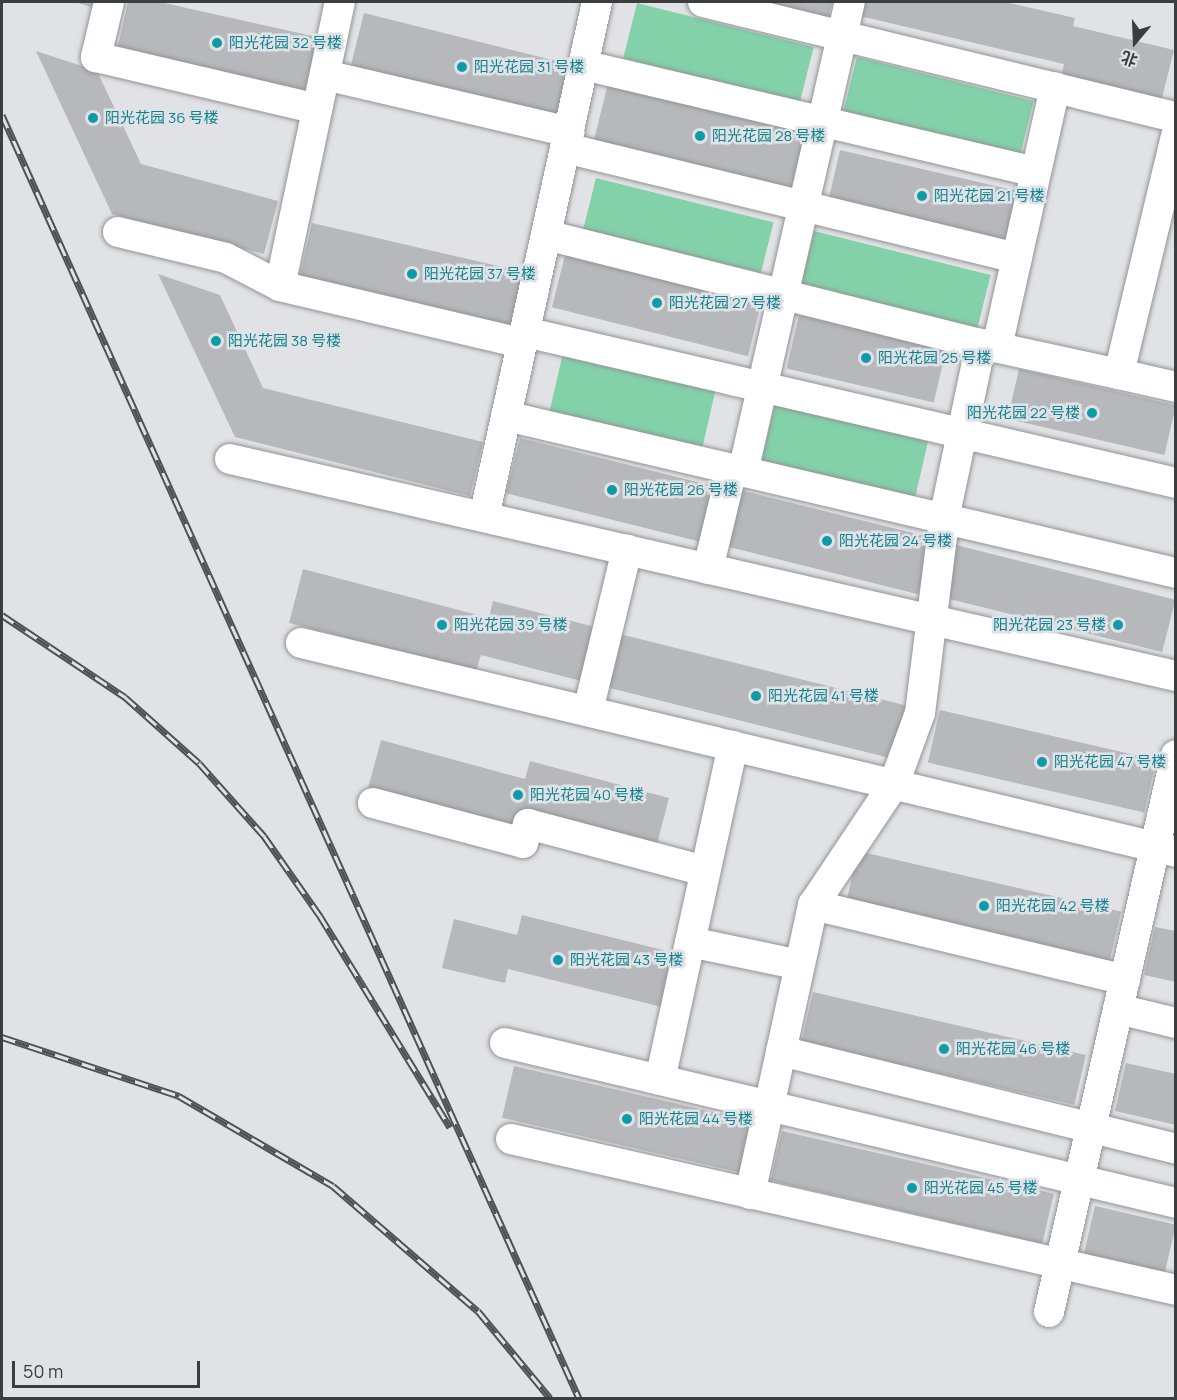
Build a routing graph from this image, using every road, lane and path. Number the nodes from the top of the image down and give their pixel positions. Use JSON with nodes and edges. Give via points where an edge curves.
{"nodes":[{"id":1,"x":109,"y":2,"type":"edge"},
{"id":2,"x":340,"y":2,"type":"edge"},
{"id":3,"x":597,"y":2,"type":"edge"},
{"id":4,"x":703,"y":2,"type":"edge"},
{"id":5,"x":850,"y":2,"type":"edge"},
{"id":6,"x":842,"y":36,"type":"junction"},
{"id":7,"x":583,"y":65,"type":"junction"},
{"id":8,"x":325,"y":75,"type":"junction"},
{"id":9,"x":1054,"y":87,"type":"junction"},
{"id":10,"x":317,"y":109,"type":"junction"},
{"id":11,"x":1176,"y":117,"type":"edge"},
{"id":12,"x":823,"y":121,"type":"junction"},
{"id":13,"x":1176,"y":136,"type":"edge"},
{"id":14,"x":567,"y":140,"type":"junction"},
{"id":15,"x":1035,"y":172,"type":"junction"},
{"id":16,"x":803,"y":206,"type":"junction"},
{"id":17,"x":118,"y":232,"type":"dead end"},
{"id":18,"x":546,"y":235,"type":"junction"},
{"id":19,"x":1017,"y":258,"type":"junction"},
{"id":20,"x":280,"y":286,"type":"junction"},
{"id":21,"x":783,"y":294,"type":"junction"},
{"id":22,"x":524,"y":337,"type":"junction"},
{"id":23,"x":989,"y":346,"type":"junction"},
{"id":24,"x":1119,"y":374,"type":"junction"},
{"id":25,"x":762,"y":387,"type":"junction"},
{"id":26,"x":1176,"y":387,"type":"edge"},
{"id":27,"x":506,"y":416,"type":"junction"},
{"id":28,"x":962,"y":433,"type":"junction"},
{"id":29,"x":230,"y":459,"type":"dead end"},
{"id":30,"x":737,"y":470,"type":"junction"},
{"id":31,"x":1176,"y":483,"type":"edge"},
{"id":32,"x":484,"y":517,"type":"junction"},
{"id":33,"x":944,"y":519,"type":"junction"},
{"id":34,"x":627,"y":550,"type":"junction"},
{"id":35,"x":708,"y":569,"type":"junction"},
{"id":36,"x":1176,"y":573,"type":"edge"},
{"id":37,"x":931,"y":621,"type":"junction"},
{"id":38,"x":301,"y":643,"type":"dead end"},
{"id":39,"x":1176,"y":676,"type":"edge"},
{"id":40,"x":588,"y":711,"type":"junction"},
{"id":41,"x":733,"y":746,"type":"junction"},
{"id":42,"x":1176,"y":755,"type":"edge"},
{"id":43,"x":894,"y":784,"type":"junction"},
{"id":44,"x":373,"y":804,"type":"dead end"},
{"id":45,"x":1165,"y":850,"type":"edge"},
{"id":46,"x":705,"y":871,"type":"junction"},
{"id":47,"x":813,"y":905,"type":"junction"},
{"id":48,"x":690,"y":942,"type":"junction"},
{"id":49,"x":800,"y":965,"type":"junction"},
{"id":50,"x":1125,"y":980,"type":"junction"},
{"id":51,"x":1118,"y":1009,"type":"junction"},
{"id":52,"x":1176,"y":1023,"type":"edge"},
{"id":53,"x":505,"y":1043,"type":"dead end"},
{"id":54,"x":781,"y":1051,"type":"junction"},
{"id":55,"x":660,"y":1080,"type":"junction"},
{"id":56,"x":769,"y":1106,"type":"junction"},
{"id":57,"x":1091,"y":1128,"type":"junction"},
{"id":58,"x":511,"y":1139,"type":"dead end"},
{"id":59,"x":1176,"y":1149,"type":"edge"},
{"id":60,"x":1079,"y":1180,"type":"junction"},
{"id":61,"x":750,"y":1194,"type":"junction"},
{"id":62,"x":1176,"y":1203,"type":"edge"},
{"id":63,"x":1060,"y":1266,"type":"junction"},
{"id":64,"x":1176,"y":1290,"type":"edge"},
{"id":65,"x":1049,"y":1312,"type":"dead end"}],
"edges":[{"from":1,"to":10,"type":"street","via":[[96,57]]},
{"from":2,"to":8,"type":"street"},
{"from":3,"to":7,"type":"street"},
{"from":4,"to":6,"type":"street"},
{"from":5,"to":6,"type":"street"},
{"from":6,"to":9,"type":"street"},
{"from":6,"to":12,"type":"street"},
{"from":7,"to":12,"type":"street"},
{"from":7,"to":14,"type":"street"},
{"from":8,"to":10,"type":"street"},
{"from":8,"to":14,"type":"street"},
{"from":9,"to":11,"type":"street"},
{"from":9,"to":15,"type":"street"},
{"from":10,"to":20,"type":"street"},
{"from":12,"to":15,"type":"street"},
{"from":12,"to":16,"type":"street"},
{"from":13,"to":24,"type":"street"},
{"from":14,"to":16,"type":"street"},
{"from":14,"to":18,"type":"street"},
{"from":15,"to":19,"type":"street"},
{"from":16,"to":19,"type":"street"},
{"from":16,"to":21,"type":"street"},
{"from":17,"to":20,"type":"street","via":[[226,258]]},
{"from":18,"to":21,"type":"street"},
{"from":18,"to":22,"type":"street"},
{"from":19,"to":23,"type":"street"},
{"from":20,"to":22,"type":"street"},
{"from":21,"to":23,"type":"street"},
{"from":21,"to":25,"type":"street"},
{"from":22,"to":25,"type":"street"},
{"from":22,"to":27,"type":"street"},
{"from":23,"to":24,"type":"street"},
{"from":23,"to":28,"type":"street"},
{"from":24,"to":26,"type":"street"},
{"from":25,"to":28,"type":"street"},
{"from":25,"to":30,"type":"street"},
{"from":27,"to":30,"type":"street"},
{"from":27,"to":32,"type":"street"},
{"from":28,"to":31,"type":"street"},
{"from":28,"to":33,"type":"street"},
{"from":29,"to":32,"type":"street"},
{"from":30,"to":33,"type":"street"},
{"from":30,"to":35,"type":"street"},
{"from":32,"to":34,"type":"street"},
{"from":33,"to":36,"type":"street"},
{"from":33,"to":37,"type":"street"},
{"from":34,"to":35,"type":"street"},
{"from":34,"to":40,"type":"street"},
{"from":35,"to":37,"type":"street"},
{"from":37,"to":39,"type":"street"},
{"from":37,"to":43,"type":"street","via":[[920,713]]},
{"from":38,"to":40,"type":"street"},
{"from":40,"to":41,"type":"street"},
{"from":41,"to":43,"type":"street"},
{"from":41,"to":46,"type":"street"},
{"from":42,"to":45,"type":"street"},
{"from":43,"to":45,"type":"street"},
{"from":43,"to":47,"type":"street"},
{"from":44,"to":46,"type":"street","via":[[523,843],[528,824]]},
{"from":45,"to":50,"type":"street"},
{"from":46,"to":48,"type":"street"},
{"from":47,"to":49,"type":"street"},
{"from":47,"to":50,"type":"street"},
{"from":48,"to":49,"type":"street"},
{"from":48,"to":55,"type":"street"},
{"from":49,"to":54,"type":"street"},
{"from":50,"to":51,"type":"street"},
{"from":51,"to":52,"type":"street"},
{"from":51,"to":57,"type":"street"},
{"from":53,"to":55,"type":"street"},
{"from":54,"to":56,"type":"street"},
{"from":54,"to":57,"type":"street"},
{"from":55,"to":56,"type":"street"},
{"from":56,"to":60,"type":"street"},
{"from":56,"to":61,"type":"street"},
{"from":57,"to":59,"type":"street"},
{"from":57,"to":60,"type":"street"},
{"from":58,"to":61,"type":"street"},
{"from":60,"to":62,"type":"street"},
{"from":60,"to":63,"type":"street"},
{"from":61,"to":63,"type":"street"},
{"from":63,"to":64,"type":"street"},
{"from":63,"to":65,"type":"street"}]}
